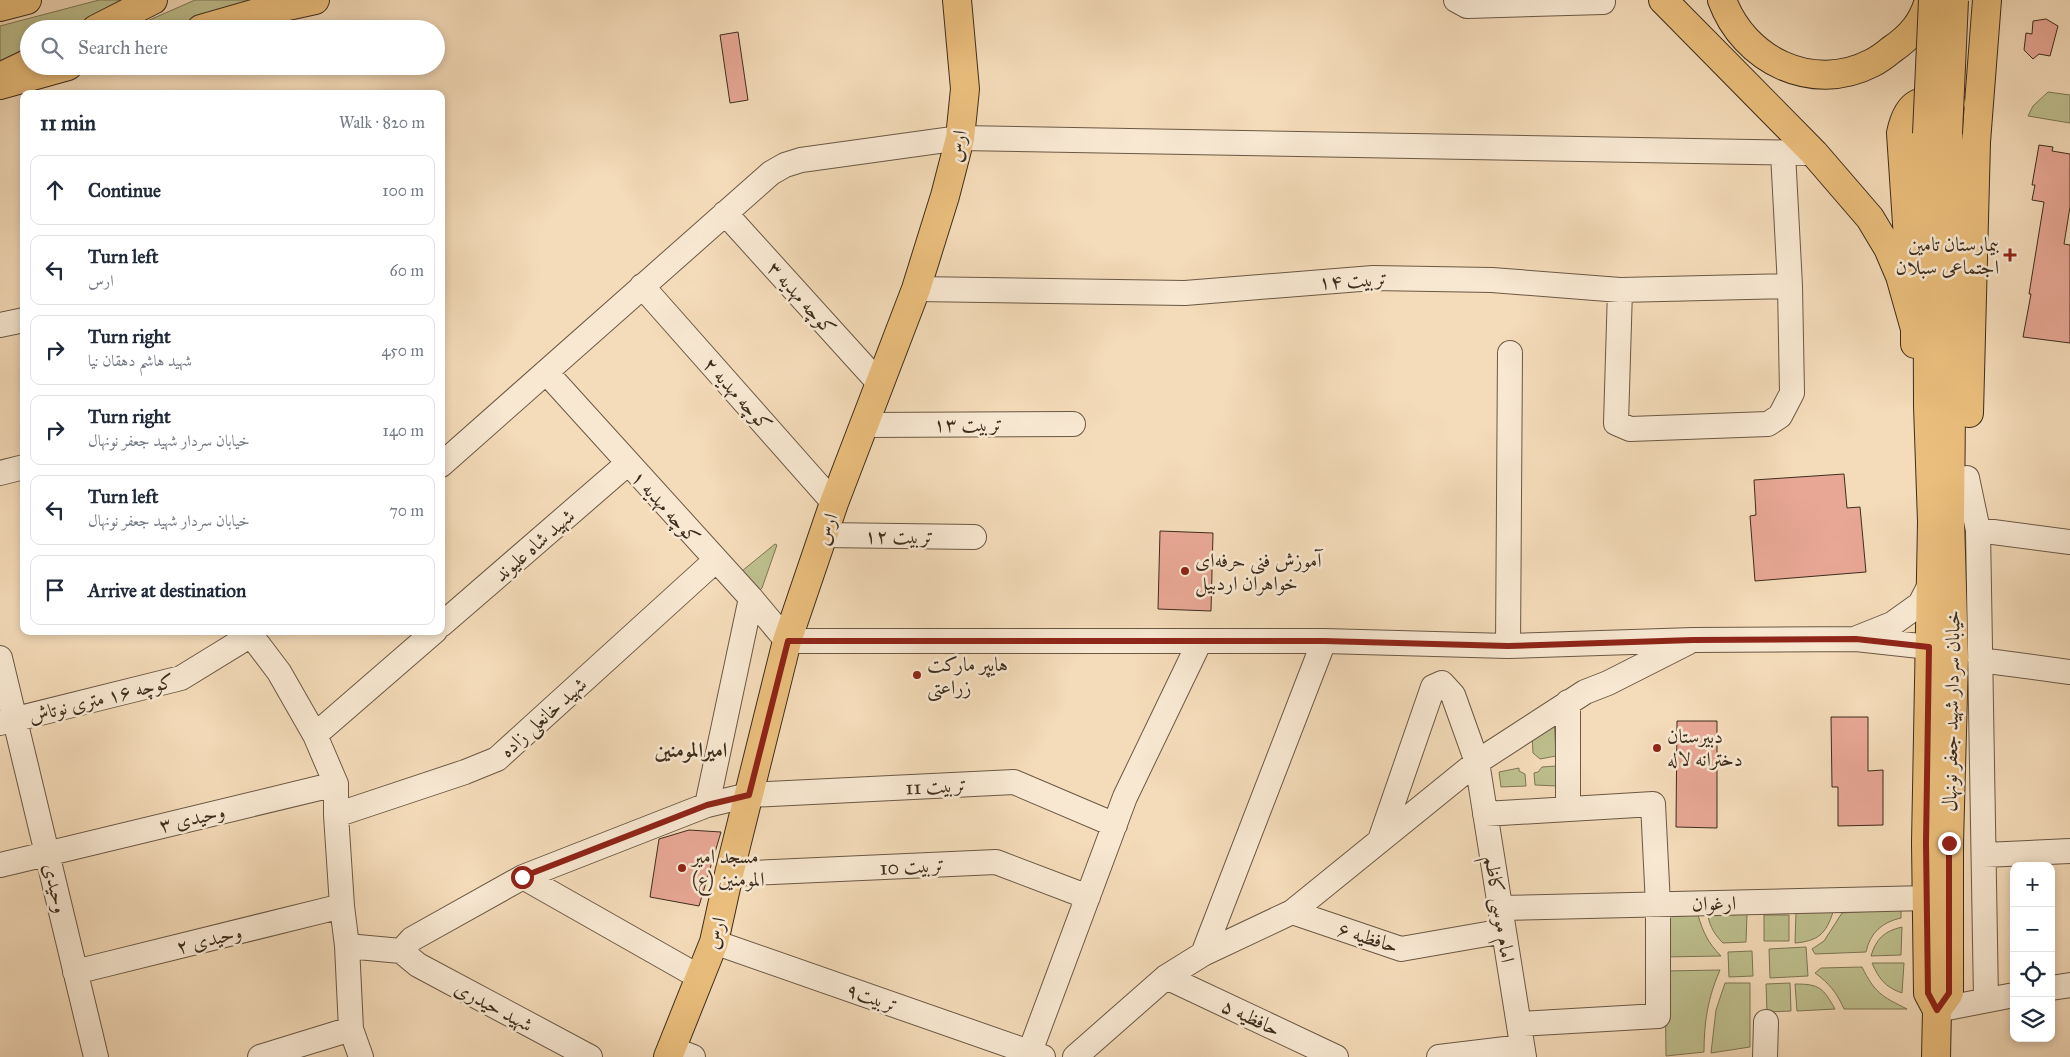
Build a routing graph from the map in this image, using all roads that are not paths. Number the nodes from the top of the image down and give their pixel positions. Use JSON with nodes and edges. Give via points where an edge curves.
{"nodes":[{"id":1,"x":27,"y":0,"type":"edge"},
{"id":2,"x":153,"y":0,"type":"edge"},
{"id":3,"x":315,"y":0,"type":"edge"},
{"id":4,"x":957,"y":0,"type":"edge"},
{"id":5,"x":1456,"y":0,"type":"edge"},
{"id":6,"x":1663,"y":0,"type":"edge"},
{"id":7,"x":1722,"y":0,"type":"edge"},
{"id":8,"x":1931,"y":0,"type":"edge"},
{"id":9,"x":1954,"y":0,"type":"edge"},
{"id":10,"x":1987,"y":0,"type":"edge"},
{"id":11,"x":1603,"y":2,"type":"dead end"},
{"id":12,"x":0,"y":7,"type":"edge"},
{"id":13,"x":114,"y":20,"type":"edge"},
{"id":14,"x":232,"y":20,"type":"edge"},
{"id":15,"x":20,"y":67,"type":"edge"},
{"id":16,"x":36,"y":75,"type":"edge"},
{"id":17,"x":0,"y":77,"type":"edge"},
{"id":18,"x":0,"y":85,"type":"edge"},
{"id":19,"x":1938,"y":133,"type":"junction"},
{"id":20,"x":960,"y":138,"type":"junction"},
{"id":21,"x":1976,"y":142,"type":"junction"},
{"id":22,"x":1782,"y":152,"type":"junction"},
{"id":23,"x":1814,"y":153,"type":"junction"},
{"id":24,"x":725,"y":213,"type":"junction"},
{"id":25,"x":642,"y":286,"type":"junction"},
{"id":26,"x":1790,"y":286,"type":"junction"},
{"id":27,"x":916,"y":289,"type":"junction"},
{"id":28,"x":1620,"y":290,"type":"junction"},
{"id":29,"x":20,"y":321,"type":"edge"},
{"id":30,"x":0,"y":324,"type":"edge"},
{"id":31,"x":1913,"y":324,"type":"junction"},
{"id":32,"x":1510,"y":353,"type":"dead end"},
{"id":33,"x":546,"y":372,"type":"junction"},
{"id":34,"x":879,"y":383,"type":"junction"},
{"id":35,"x":1073,"y":424,"type":"dead end"},
{"id":36,"x":864,"y":425,"type":"junction"},
{"id":37,"x":445,"y":461,"type":"edge"},
{"id":38,"x":627,"y":464,"type":"junction"},
{"id":39,"x":20,"y":468,"type":"edge"},
{"id":40,"x":0,"y":473,"type":"edge"},
{"id":41,"x":1967,"y":478,"type":"junction"},
{"id":42,"x":834,"y":503,"type":"junction"},
{"id":43,"x":1941,"y":521,"type":"junction"},
{"id":44,"x":1978,"y":530,"type":"junction"},
{"id":45,"x":824,"y":535,"type":"junction"},
{"id":46,"x":974,"y":537,"type":"dead end"},
{"id":47,"x":2070,"y":542,"type":"edge"},
{"id":48,"x":716,"y":560,"type":"junction"},
{"id":49,"x":1931,"y":583,"type":"junction"},
{"id":50,"x":751,"y":598,"type":"junction"},
{"id":51,"x":445,"y":623,"type":"edge"},
{"id":52,"x":250,"y":635,"type":"edge"},
{"id":53,"x":254,"y":635,"type":"edge"},
{"id":54,"x":430,"y":635,"type":"edge"},
{"id":55,"x":1856,"y":639,"type":"junction"},
{"id":56,"x":1693,"y":640,"type":"junction"},
{"id":57,"x":788,"y":641,"type":"junction"},
{"id":58,"x":1200,"y":641,"type":"junction"},
{"id":59,"x":1324,"y":641,"type":"junction"},
{"id":60,"x":1508,"y":646,"type":"junction"},
{"id":61,"x":1929,"y":647,"type":"junction"},
{"id":62,"x":0,"y":658,"type":"edge"},
{"id":63,"x":1980,"y":660,"type":"junction"},
{"id":64,"x":2070,"y":672,"type":"edge"},
{"id":65,"x":1568,"y":702,"type":"junction"},
{"id":66,"x":7,"y":722,"type":"edge"},
{"id":67,"x":315,"y":736,"type":"junction"},
{"id":68,"x":1477,"y":762,"type":"junction"},
{"id":69,"x":336,"y":784,"type":"junction"},
{"id":70,"x":749,"y":795,"type":"junction"},
{"id":71,"x":707,"y":805,"type":"junction"},
{"id":72,"x":1568,"y":809,"type":"junction"},
{"id":73,"x":1485,"y":814,"type":"junction"},
{"id":74,"x":336,"y":815,"type":"junction"},
{"id":75,"x":1115,"y":825,"type":"junction"},
{"id":76,"x":1379,"y":841,"type":"junction"},
{"id":77,"x":2070,"y":850,"type":"edge"},
{"id":78,"x":48,"y":852,"type":"junction"},
{"id":79,"x":1984,"y":855,"type":"junction"},
{"id":80,"x":0,"y":865,"type":"edge"},
{"id":81,"x":728,"y":874,"type":"junction"},
{"id":82,"x":522,"y":877,"type":"junction"},
{"id":83,"x":1088,"y":897,"type":"junction"},
{"id":84,"x":1928,"y":898,"type":"junction"},
{"id":85,"x":1658,"y":904,"type":"junction"},
{"id":86,"x":342,"y":906,"type":"junction"},
{"id":87,"x":1292,"y":912,"type":"junction"},
{"id":88,"x":1502,"y":920,"type":"junction"},
{"id":89,"x":714,"y":942,"type":"junction"},
{"id":90,"x":347,"y":946,"type":"junction"},
{"id":91,"x":401,"y":952,"type":"junction"},
{"id":92,"x":1203,"y":954,"type":"junction"},
{"id":93,"x":75,"y":972,"type":"junction"},
{"id":94,"x":1166,"y":977,"type":"junction"},
{"id":95,"x":701,"y":978,"type":"junction"},
{"id":96,"x":2070,"y":985,"type":"edge"},
{"id":97,"x":2055,"y":987,"type":"edge"},
{"id":98,"x":2010,"y":996,"type":"edge"},
{"id":99,"x":1986,"y":1000,"type":"junction"},
{"id":100,"x":1937,"y":1010,"type":"junction"},
{"id":101,"x":1766,"y":1022,"type":"dead end"},
{"id":102,"x":351,"y":1029,"type":"junction"},
{"id":103,"x":1521,"y":1043,"type":"edge"},
{"id":104,"x":678,"y":1054,"type":"edge"},
{"id":105,"x":1034,"y":1055,"type":"edge"},
{"id":106,"x":96,"y":1057,"type":"edge"},
{"id":107,"x":260,"y":1057,"type":"edge"},
{"id":108,"x":361,"y":1057,"type":"edge"},
{"id":109,"x":590,"y":1057,"type":"edge"},
{"id":110,"x":1075,"y":1057,"type":"edge"},
{"id":111,"x":1336,"y":1057,"type":"edge"},
{"id":112,"x":1439,"y":1057,"type":"edge"},
{"id":113,"x":1765,"y":1057,"type":"edge"},
{"id":114,"x":1936,"y":1057,"type":"edge"}],
"edges":[{"from":1,"to":12,"type":"main road"},
{"from":2,"to":13,"type":"main road"},
{"from":3,"to":14,"type":"main road"},
{"from":4,"to":20,"type":"main road","name":"ارس","via":[[965,89]]},
{"from":5,"to":11,"type":"street","via":[[1467,6]]},
{"from":6,"to":23,"type":"main road"},
{"from":7,"to":8,"type":"main road","via":[[1728,16],[1745,40],[1763,56],[1792,69],[1833,74],[1872,63],[1900,44],[1925,15]]},
{"from":8,"to":19,"type":"main road","bridge":true},
{"from":9,"to":19,"type":"main road","bridge":true},
{"from":10,"to":21,"type":"main road"},
{"from":15,"to":17,"type":"main road"},
{"from":16,"to":18,"type":"main road"},
{"from":19,"to":43,"type":"main road","name":"خیابان سردار شهید جعفر نونهال"},
{"from":20,"to":22,"type":"street"},
{"from":20,"to":24,"type":"street","via":[[785,165],[771,172]]},
{"from":20,"to":27,"type":"main road","name":"ارس","via":[[946,196]]},
{"from":21,"to":31,"type":"main road","via":[[1966,114],[1959,106],[1930,100],[1921,101],[1907,111],[1901,133]]},
{"from":21,"to":41,"type":"main road"},
{"from":22,"to":23,"type":"street"},
{"from":22,"to":26,"type":"street"},
{"from":23,"to":31,"type":"main road","via":[[1870,218],[1888,248],[1900,276]]},
{"from":24,"to":25,"type":"street"},
{"from":24,"to":34,"type":"street","name":"کوچه مهدیه ۳"},
{"from":25,"to":33,"type":"street"},
{"from":25,"to":42,"type":"street","name":"کوچه مهدیه ۲"},
{"from":26,"to":28,"type":"street","name":"تربیت ۱۴"},
{"from":26,"to":28,"type":"street","via":[[1792,393],[1780,416],[1768,424],[1630,429],[1616,423]]},
{"from":27,"to":28,"type":"street","name":"تربیت ۱۴","via":[[1185,293],[1325,281],[1416,278]]},
{"from":27,"to":34,"type":"main road","name":"ارس"},
{"from":29,"to":30,"type":"street"},
{"from":31,"to":43,"type":"main road","via":[[1918,479]]},
{"from":32,"to":60,"type":"street"},
{"from":33,"to":37,"type":"street"},
{"from":33,"to":38,"type":"street","name":"کوچه مهدیه ۱"},
{"from":34,"to":36,"type":"main road","name":"ارس"},
{"from":35,"to":36,"type":"street","name":"تربیت ۱۳"},
{"from":36,"to":42,"type":"main road","name":"ارس"},
{"from":38,"to":48,"type":"street","name":"کوچه مهدیه ۱"},
{"from":38,"to":51,"type":"street","name":"شهید شاه علیوند"},
{"from":39,"to":40,"type":"street"},
{"from":41,"to":43,"type":"main road"},
{"from":41,"to":44,"type":"street"},
{"from":42,"to":45,"type":"main road","name":"ارس"},
{"from":43,"to":49,"type":"main road","name":"خیابان سردار شهید جعفر نونهال"},
{"from":43,"to":100,"type":"main road","name":"خیابان سردار شهید جعفر نونهال","via":[[1954,657],[1949,993]]},
{"from":44,"to":47,"type":"street"},
{"from":44,"to":63,"type":"street"},
{"from":45,"to":46,"type":"street","name":"تربیت ۱۲"},
{"from":45,"to":57,"type":"main road","name":"ارس"},
{"from":48,"to":50,"type":"street","name":"کوچه مهدیه ۱"},
{"from":48,"to":74,"type":"street","name":"شهید خانعلی زاده","via":[[497,759]]},
{"from":49,"to":55,"type":"street","via":[[1920,604],[1892,624]]},
{"from":49,"to":61,"type":"main road","name":"خیابان سردار شهید جعفر نونهال"},
{"from":50,"to":57,"type":"street","name":"کوچه مهدیه ۱"},
{"from":50,"to":71,"type":"street"},
{"from":52,"to":66,"type":"street","name":"کوچه ۱۶ متری نوتاش","via":[[181,678]]},
{"from":53,"to":67,"type":"street"},
{"from":54,"to":67,"type":"street"},
{"from":55,"to":56,"type":"street"},
{"from":55,"to":61,"type":"street"},
{"from":56,"to":60,"type":"street"},
{"from":56,"to":65,"type":"street"},
{"from":57,"to":58,"type":"street"},
{"from":57,"to":70,"type":"main road","name":"ارس"},
{"from":58,"to":59,"type":"street"},
{"from":58,"to":75,"type":"street","via":[[1125,797]]},
{"from":59,"to":60,"type":"street"},
{"from":59,"to":92,"type":"street"},
{"from":61,"to":84,"type":"main road","name":"خیابان سردار شهید جعفر نونهال"},
{"from":62,"to":66,"type":"street","name":"وحیدی"},
{"from":63,"to":64,"type":"street"},
{"from":63,"to":79,"type":"street"},
{"from":65,"to":68,"type":"street"},
{"from":65,"to":72,"type":"street"},
{"from":66,"to":78,"type":"street","name":"وحیدی"},
{"from":67,"to":69,"type":"street"},
{"from":68,"to":73,"type":"street","name":"امام موسی کاظم"},
{"from":68,"to":76,"type":"street"},
{"from":68,"to":76,"type":"street","name":"امام موسی کاظم","via":[[1454,696],[1442,683],[1433,687]]},
{"from":69,"to":74,"type":"street"},
{"from":69,"to":78,"type":"street","name":"وحیدی ۳"},
{"from":70,"to":71,"type":"street","name":"تربیت 11"},
{"from":70,"to":75,"type":"street","name":"تربیت 11","via":[[1014,782]]},
{"from":70,"to":81,"type":"main road","name":"ارس"},
{"from":71,"to":82,"type":"street","name":"تربیت 11"},
{"from":72,"to":73,"type":"street"},
{"from":72,"to":85,"type":"street","via":[[1653,804]]},
{"from":73,"to":88,"type":"street","name":"امام موسی کاظم"},
{"from":74,"to":86,"type":"street"},
{"from":75,"to":83,"type":"street"},
{"from":76,"to":87,"type":"street"},
{"from":77,"to":79,"type":"street"},
{"from":78,"to":80,"type":"street","name":"وحیدی ۳"},
{"from":78,"to":93,"type":"street","name":"وحیدی"},
{"from":79,"to":99,"type":"street"},
{"from":81,"to":83,"type":"street","name":"تربیت 10","via":[[996,862]]},
{"from":81,"to":89,"type":"main road","name":"ارس"},
{"from":82,"to":91,"type":"street","name":"تربیت 11","via":[[412,939]]},
{"from":82,"to":95,"type":"street"},
{"from":83,"to":105,"type":"street"},
{"from":84,"to":85,"type":"street","name":"ارغوان"},
{"from":84,"to":100,"type":"main road","name":"خیابان سردار شهید جعفر نونهال","via":[[1928,993]]},
{"from":85,"to":88,"type":"street","name":"ارغوان"},
{"from":85,"to":103,"type":"street","via":[[1658,1016]]},
{"from":86,"to":90,"type":"street"},
{"from":86,"to":93,"type":"street","name":"وحیدی ۲"},
{"from":87,"to":88,"type":"street","name":"حافظیه ۶","via":[[1401,950]]},
{"from":87,"to":92,"type":"street"},
{"from":88,"to":103,"type":"street","name":"امام موسی کاظم"},
{"from":89,"to":95,"type":"main road","name":"ارس"},
{"from":89,"to":105,"type":"street","name":"تربیت۹"},
{"from":90,"to":91,"type":"street"},
{"from":90,"to":102,"type":"street"},
{"from":91,"to":109,"type":"street","name":"شهید حیدری","via":[[418,966]]},
{"from":92,"to":94,"type":"street"},
{"from":93,"to":106,"type":"street","name":"وحیدی"},
{"from":94,"to":110,"type":"street"},
{"from":94,"to":111,"type":"street","name":"حافظیه ۵"},
{"from":95,"to":104,"type":"main road","name":"ارس"},
{"from":96,"to":97,"type":"street"},
{"from":98,"to":99,"type":"street"},
{"from":99,"to":100,"type":"street"},
{"from":100,"to":114,"type":"main road","name":"خیابان سردار شهید جعفر نونهال"},
{"from":101,"to":113,"type":"street"},
{"from":102,"to":107,"type":"street"},
{"from":102,"to":108,"type":"street"},
{"from":103,"to":112,"type":"street"}]}
